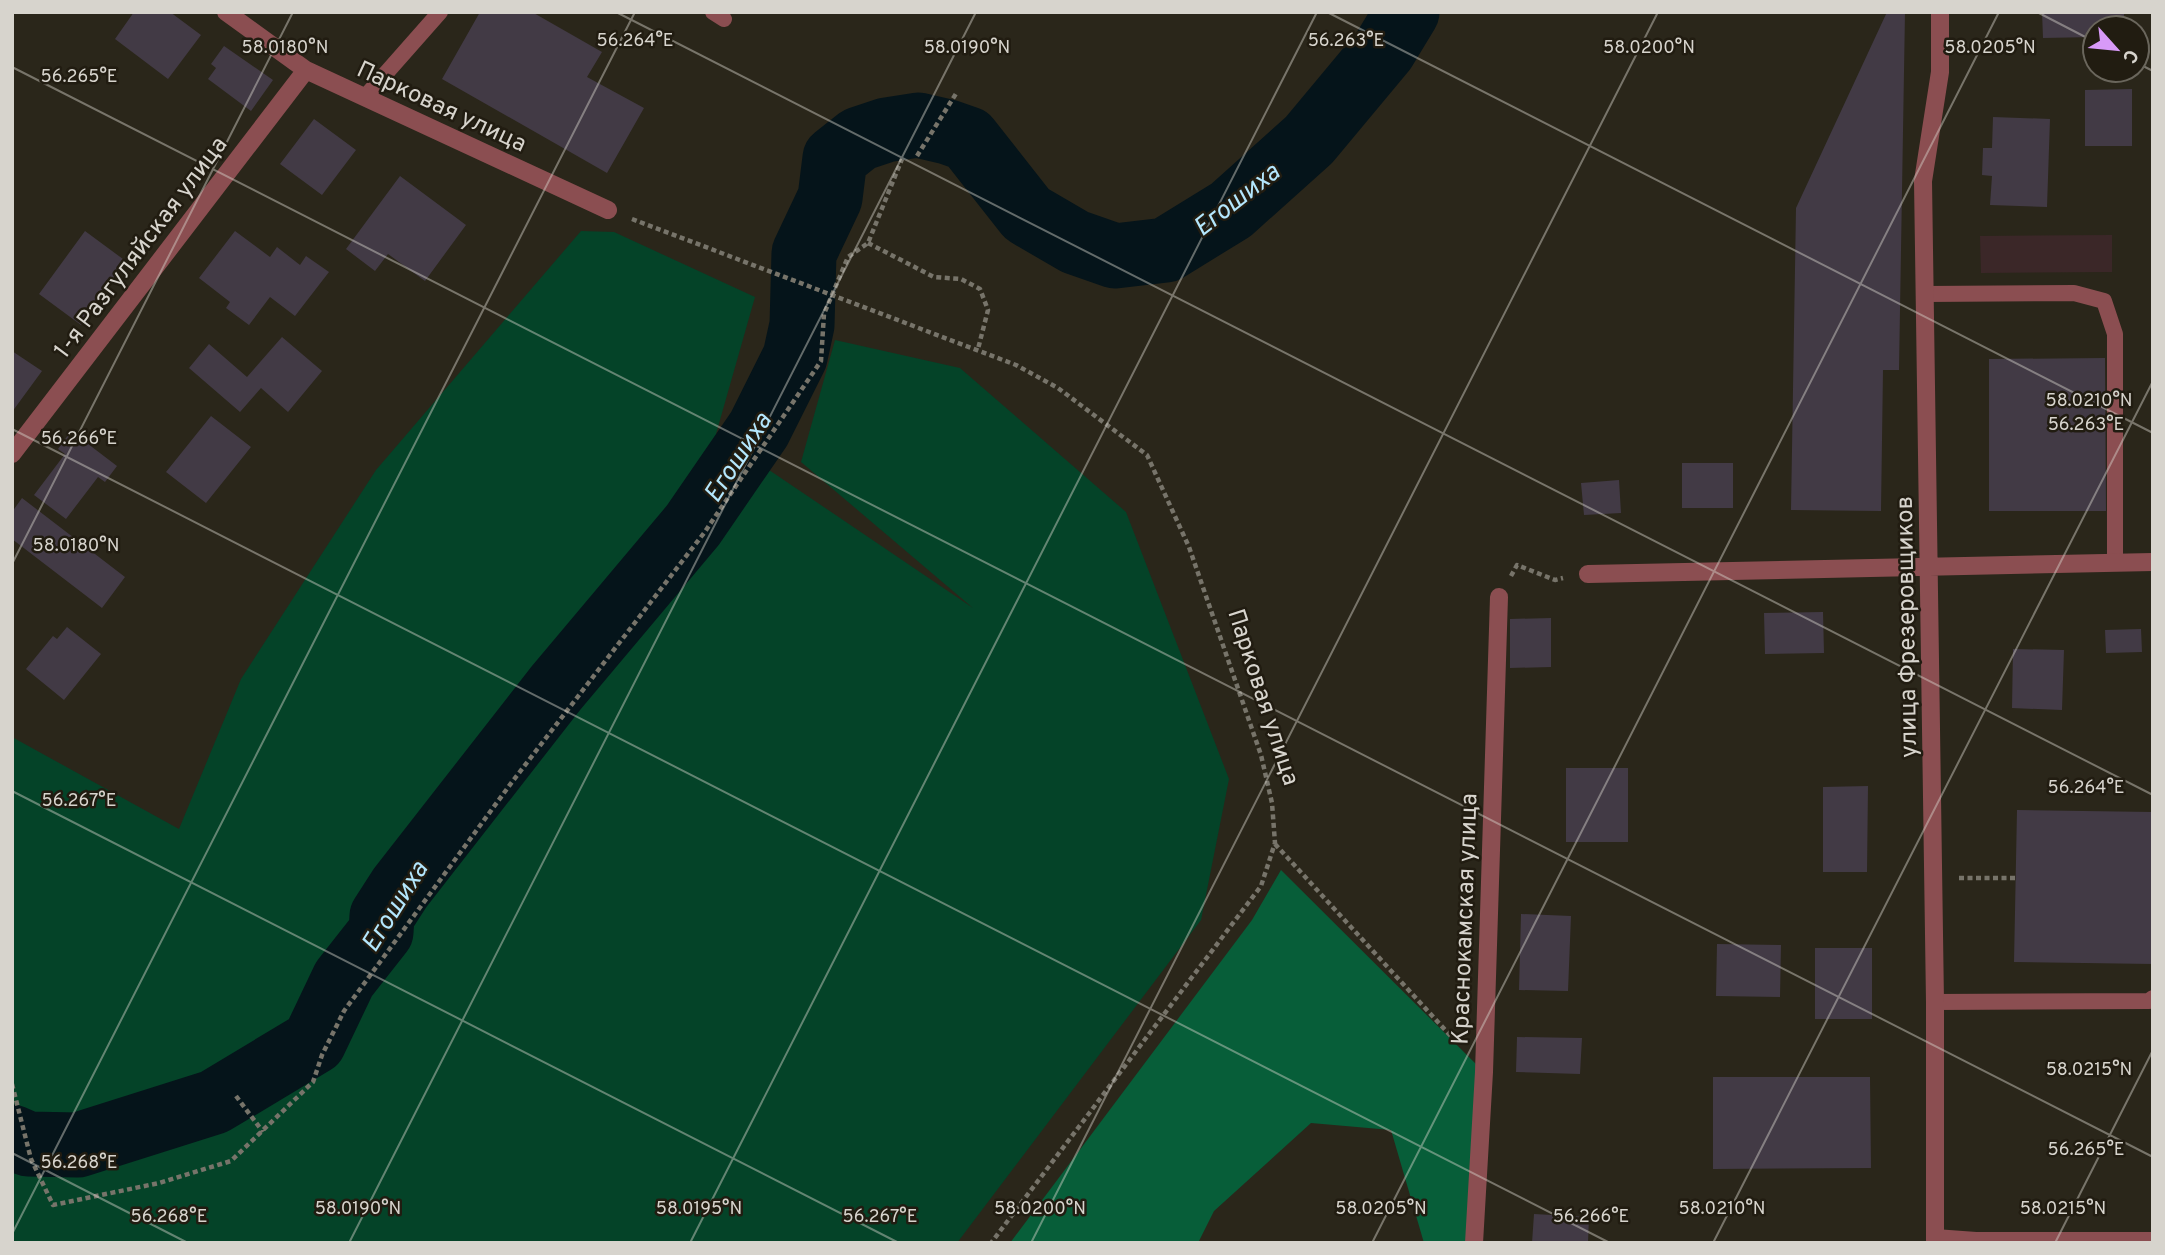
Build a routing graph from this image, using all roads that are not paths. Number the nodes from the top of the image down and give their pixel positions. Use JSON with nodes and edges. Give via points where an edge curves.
{"nodes":[{"id":1,"x":226,"y":12,"type":"edge"},
{"id":2,"x":440,"y":12,"type":"edge"},
{"id":3,"x":1940,"y":12,"type":"edge"},
{"id":4,"x":306,"y":70,"type":"junction"},
{"id":5,"x":365,"y":97,"type":"junction"},
{"id":6,"x":608,"y":210,"type":"road end"},
{"id":7,"x":1926,"y":294,"type":"junction"},
{"id":8,"x":12,"y":454,"type":"edge"},
{"id":9,"x":2115,"y":561,"type":"junction"},
{"id":10,"x":2153,"y":562,"type":"edge"},
{"id":11,"x":1930,"y":564,"type":"junction"},
{"id":12,"x":1588,"y":574,"type":"road end"},
{"id":13,"x":1499,"y":597,"type":"road end"},
{"id":14,"x":2151,"y":1001,"type":"edge"},
{"id":15,"x":1935,"y":1002,"type":"junction"},
{"id":16,"x":1935,"y":1240,"type":"edge"},
{"id":17,"x":2153,"y":1240,"type":"edge"},
{"id":18,"x":1474,"y":1243,"type":"edge"}],
"edges":[{"from":1,"to":4,"type":"street","name":"Парковая улица"},
{"from":2,"to":5,"type":"lane"},
{"from":3,"to":7,"type":"street","name":"улица Фрезеровщиков","via":[[1940,72],[1923,181]]},
{"from":4,"to":5,"type":"street","name":"Парковая улица"},
{"from":4,"to":8,"type":"street","name":"1-я Разгуляйская улица"},
{"from":5,"to":6,"type":"street","name":"Парковая улица"},
{"from":7,"to":9,"type":"lane","via":[[2074,293],[2104,301],[2115,334]]},
{"from":7,"to":11,"type":"street","name":"улица Фрезеровщиков"},
{"from":9,"to":10,"type":"street"},
{"from":9,"to":11,"type":"street"},
{"from":11,"to":12,"type":"street"},
{"from":11,"to":15,"type":"street","name":"улица Фрезеровщиков"},
{"from":13,"to":18,"type":"street","name":"Краснокамская улица"},
{"from":14,"to":15,"type":"lane"},
{"from":15,"to":16,"type":"street","name":"улица Фрезеровщиков"},
{"from":16,"to":17,"type":"lane"}]}
